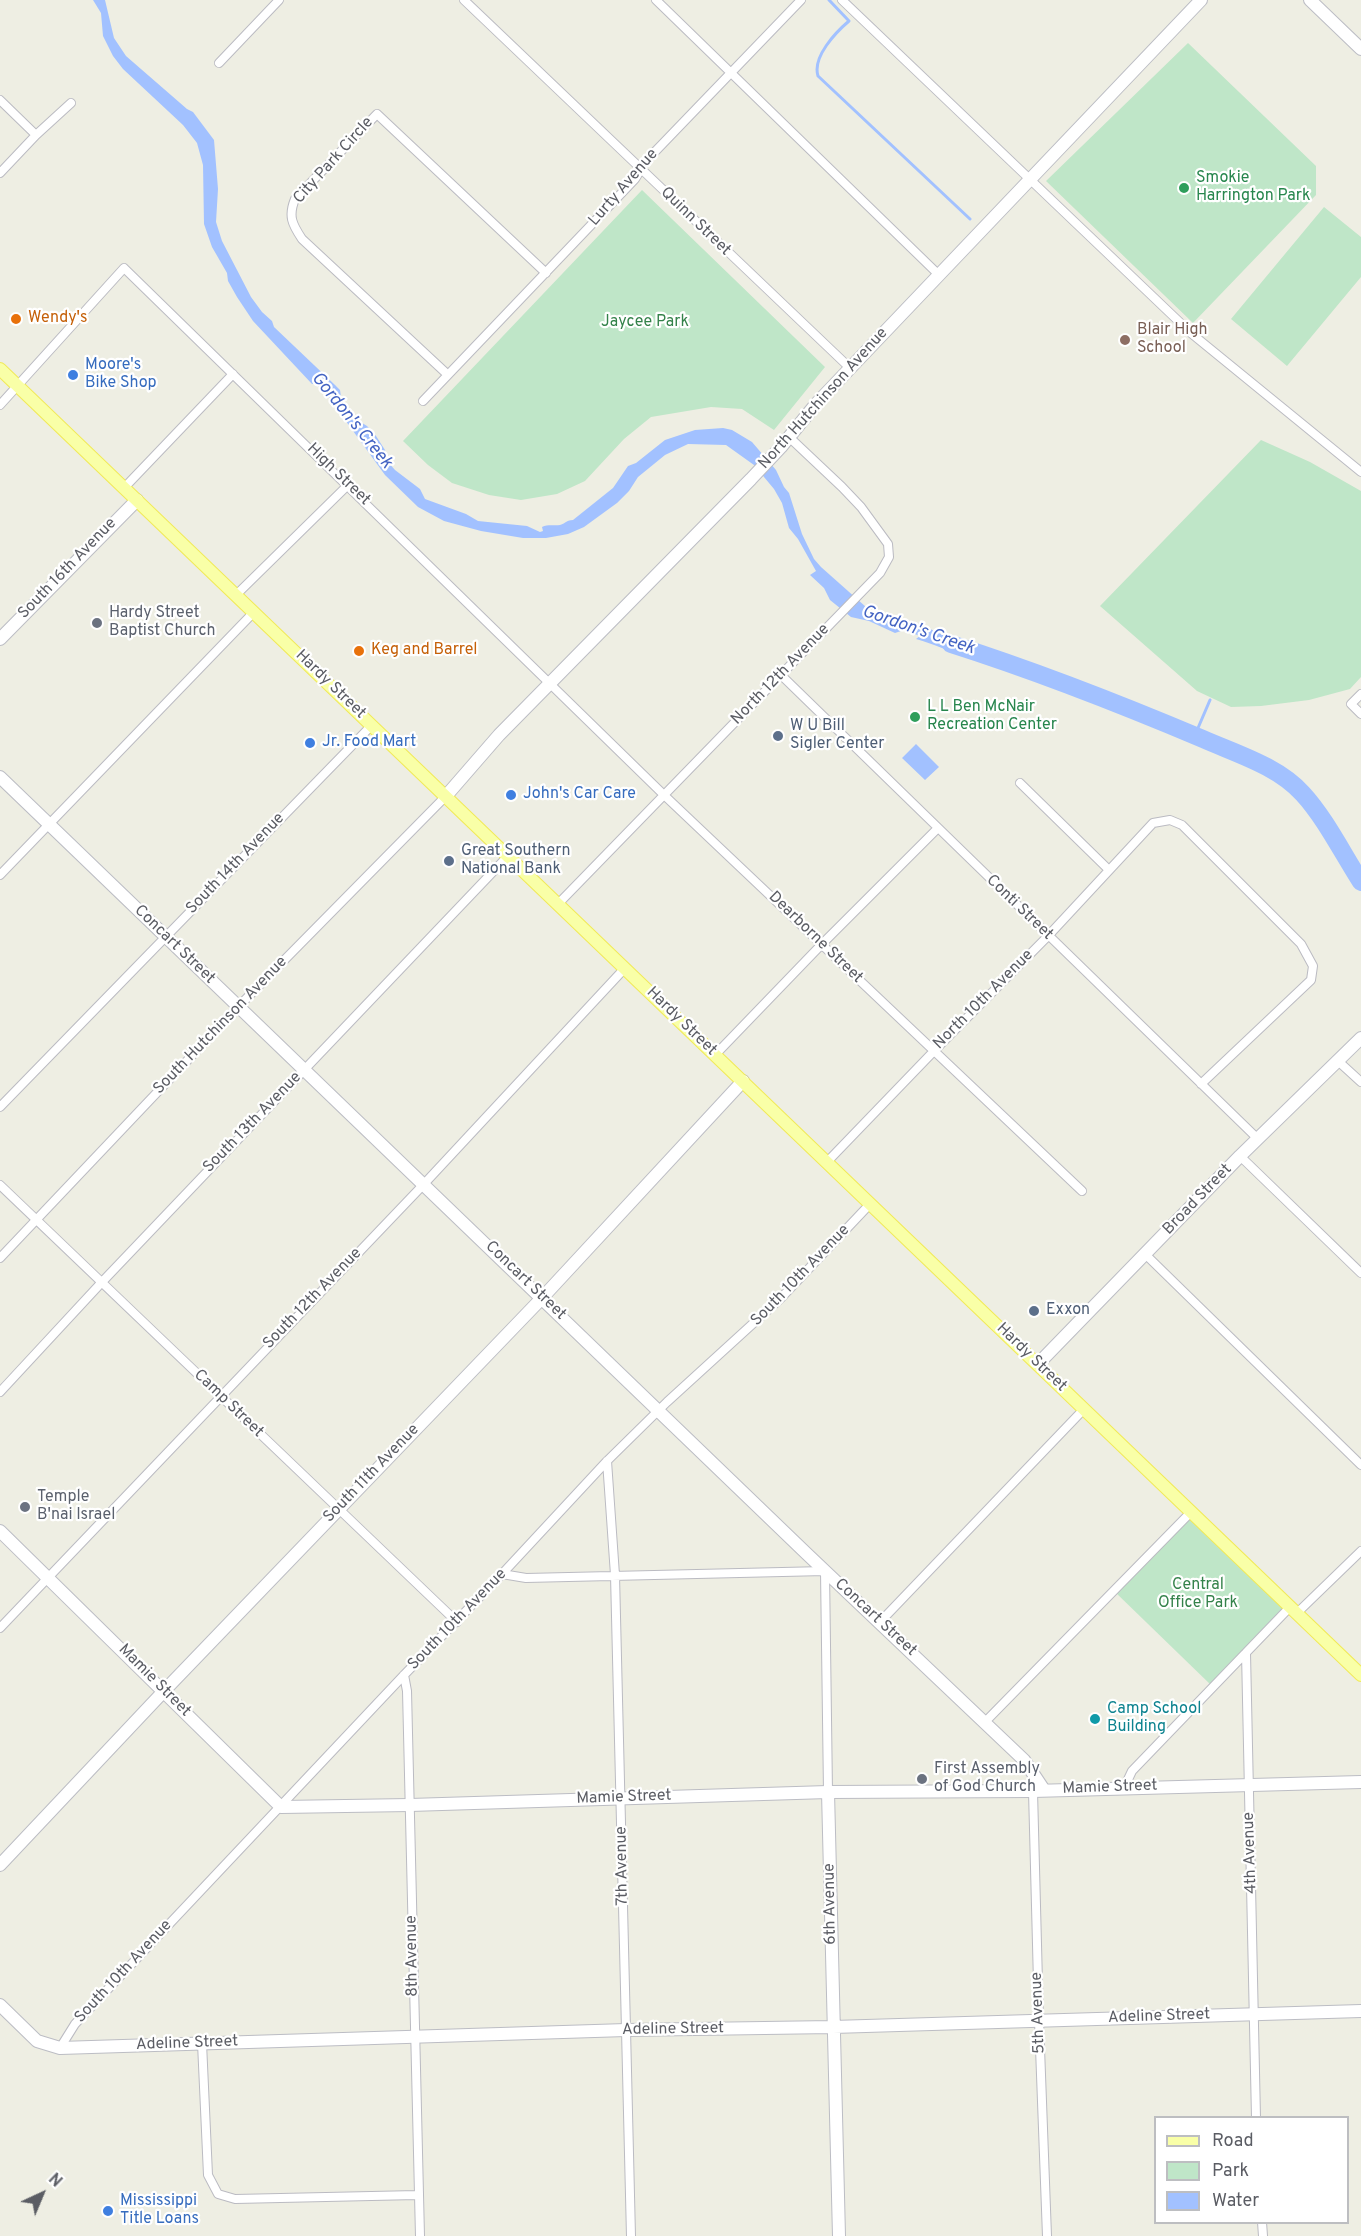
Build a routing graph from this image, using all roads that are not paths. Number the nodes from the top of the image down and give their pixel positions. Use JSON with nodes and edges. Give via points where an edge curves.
{"nodes":[{"id":1,"x":464,"y":0,"type":"edge"},
{"id":2,"x":656,"y":0,"type":"edge"},
{"id":3,"x":801,"y":0,"type":"edge"},
{"id":4,"x":842,"y":0,"type":"edge"},
{"id":5,"x":1201,"y":0,"type":"edge"},
{"id":6,"x":1310,"y":0,"type":"edge"},
{"id":7,"x":275,"y":1,"type":"edge"},
{"id":8,"x":1361,"y":49,"type":"edge"},
{"id":9,"x":219,"y":63,"type":"dead end"},
{"id":10,"x":730,"y":74,"type":"junction"},
{"id":11,"x":0,"y":100,"type":"edge"},
{"id":12,"x":71,"y":103,"type":"dead end"},
{"id":13,"x":36,"y":135,"type":"junction"},
{"id":14,"x":641,"y":170,"type":"junction"},
{"id":15,"x":0,"y":173,"type":"edge"},
{"id":16,"x":1030,"y":179,"type":"junction"},
{"id":17,"x":546,"y":273,"type":"junction"},
{"id":18,"x":939,"y":275,"type":"junction"},
{"id":19,"x":850,"y":368,"type":"junction"},
{"id":20,"x":0,"y":369,"type":"edge"},
{"id":21,"x":232,"y":374,"type":"junction"},
{"id":22,"x":447,"y":374,"type":"junction"},
{"id":23,"x":18,"y":386,"type":"junction"},
{"id":24,"x":423,"y":402,"type":"dead end"},
{"id":25,"x":0,"y":405,"type":"edge"},
{"id":26,"x":789,"y":437,"type":"junction"},
{"id":27,"x":1360,"y":470,"type":"edge"},
{"id":28,"x":348,"y":485,"type":"junction"},
{"id":29,"x":124,"y":488,"type":"junction"},
{"id":30,"x":137,"y":500,"type":"junction"},
{"id":31,"x":236,"y":595,"type":"junction"},
{"id":32,"x":254,"y":612,"type":"junction"},
{"id":33,"x":0,"y":639,"type":"edge"},
{"id":34,"x":781,"y":675,"type":"junction"},
{"id":35,"x":550,"y":683,"type":"junction"},
{"id":36,"x":1361,"y":694,"type":"edge"},
{"id":37,"x":1361,"y":714,"type":"edge"},
{"id":38,"x":372,"y":725,"type":"junction"},
{"id":39,"x":0,"y":777,"type":"edge"},
{"id":40,"x":1020,"y":783,"type":"dead end"},
{"id":41,"x":446,"y":796,"type":"junction"},
{"id":42,"x":665,"y":796,"type":"junction"},
{"id":43,"x":50,"y":824,"type":"junction"},
{"id":44,"x":938,"y":828,"type":"junction"},
{"id":45,"x":508,"y":856,"type":"junction"},
{"id":46,"x":1109,"y":870,"type":"junction"},
{"id":47,"x":0,"y":875,"type":"edge"},
{"id":48,"x":558,"y":904,"type":"junction"},
{"id":49,"x":1048,"y":936,"type":"junction"},
{"id":50,"x":166,"y":937,"type":"junction"},
{"id":51,"x":822,"y":944,"type":"junction"},
{"id":52,"x":625,"y":968,"type":"junction"},
{"id":53,"x":239,"y":1006,"type":"junction"},
{"id":54,"x":1361,"y":1038,"type":"edge"},
{"id":55,"x":933,"y":1052,"type":"junction"},
{"id":56,"x":715,"y":1055,"type":"junction"},
{"id":57,"x":1338,"y":1061,"type":"junction"},
{"id":58,"x":305,"y":1069,"type":"junction"},
{"id":59,"x":743,"y":1081,"type":"junction"},
{"id":60,"x":1361,"y":1082,"type":"edge"},
{"id":61,"x":1201,"y":1084,"type":"junction"},
{"id":62,"x":0,"y":1107,"type":"edge"},
{"id":63,"x":1258,"y":1139,"type":"junction"},
{"id":64,"x":1240,"y":1156,"type":"junction"},
{"id":65,"x":827,"y":1162,"type":"junction"},
{"id":66,"x":424,"y":1184,"type":"junction"},
{"id":67,"x":0,"y":1185,"type":"edge"},
{"id":68,"x":1082,"y":1191,"type":"dead end"},
{"id":69,"x":870,"y":1204,"type":"junction"},
{"id":70,"x":36,"y":1219,"type":"junction"},
{"id":71,"x":1145,"y":1254,"type":"junction"},
{"id":72,"x":0,"y":1258,"type":"edge"},
{"id":73,"x":1361,"y":1273,"type":"edge"},
{"id":74,"x":102,"y":1282,"type":"junction"},
{"id":75,"x":542,"y":1298,"type":"junction"},
{"id":76,"x":1038,"y":1364,"type":"junction"},
{"id":77,"x":0,"y":1392,"type":"edge"},
{"id":78,"x":220,"y":1396,"type":"junction"},
{"id":79,"x":1084,"y":1409,"type":"junction"},
{"id":80,"x":660,"y":1411,"type":"junction"},
{"id":81,"x":607,"y":1461,"type":"junction"},
{"id":82,"x":1361,"y":1465,"type":"edge"},
{"id":83,"x":338,"y":1509,"type":"junction"},
{"id":84,"x":1191,"y":1512,"type":"junction"},
{"id":85,"x":0,"y":1531,"type":"edge"},
{"id":86,"x":1361,"y":1551,"type":"edge"},
{"id":87,"x":825,"y":1571,"type":"junction"},
{"id":88,"x":502,"y":1574,"type":"junction"},
{"id":89,"x":615,"y":1575,"type":"junction"},
{"id":90,"x":48,"y":1576,"type":"junction"},
{"id":91,"x":1294,"y":1610,"type":"junction"},
{"id":92,"x":457,"y":1622,"type":"junction"},
{"id":93,"x":880,"y":1622,"type":"junction"},
{"id":94,"x":0,"y":1628,"type":"edge"},
{"id":95,"x":1246,"y":1653,"type":"junction"},
{"id":96,"x":1361,"y":1675,"type":"edge"},
{"id":97,"x":404,"y":1676,"type":"junction"},
{"id":98,"x":164,"y":1691,"type":"junction"},
{"id":99,"x":985,"y":1722,"type":"junction"},
{"id":100,"x":1361,"y":1782,"type":"edge"},
{"id":101,"x":1249,"y":1784,"type":"junction"},
{"id":102,"x":1124,"y":1788,"type":"junction"},
{"id":103,"x":1039,"y":1791,"type":"junction"},
{"id":104,"x":828,"y":1792,"type":"junction"},
{"id":105,"x":621,"y":1798,"type":"junction"},
{"id":106,"x":410,"y":1805,"type":"junction"},
{"id":107,"x":281,"y":1807,"type":"junction"},
{"id":108,"x":0,"y":1865,"type":"edge"},
{"id":109,"x":0,"y":2006,"type":"edge"},
{"id":110,"x":1361,"y":2011,"type":"edge"},
{"id":111,"x":1254,"y":2013,"type":"junction"},
{"id":112,"x":1039,"y":2021,"type":"junction"},
{"id":113,"x":833,"y":2027,"type":"junction"},
{"id":114,"x":626,"y":2030,"type":"junction"},
{"id":115,"x":415,"y":2037,"type":"junction"},
{"id":116,"x":202,"y":2043,"type":"junction"},
{"id":117,"x":60,"y":2048,"type":"junction"},
{"id":118,"x":1256,"y":2116,"type":"edge"},
{"id":119,"x":417,"y":2195,"type":"junction"},
{"id":120,"x":420,"y":2236,"type":"edge"},
{"id":121,"x":631,"y":2236,"type":"edge"},
{"id":122,"x":839,"y":2236,"type":"edge"},
{"id":123,"x":1047,"y":2236,"type":"edge"}],
"edges":[{"from":1,"to":14,"type":"street","name":"Quinn Street"},
{"from":2,"to":10,"type":"street"},
{"from":3,"to":10,"type":"street","name":"Lurty Avenue"},
{"from":4,"to":16,"type":"street"},
{"from":5,"to":16,"type":"street","name":"North Hutchinson Avenue"},
{"from":6,"to":8,"type":"street"},
{"from":7,"to":9,"type":"street"},
{"from":10,"to":14,"type":"street","name":"Lurty Avenue"},
{"from":10,"to":18,"type":"street"},
{"from":11,"to":13,"type":"street"},
{"from":12,"to":13,"type":"street"},
{"from":13,"to":15,"type":"street"},
{"from":14,"to":17,"type":"street","name":"Lurty Avenue"},
{"from":14,"to":19,"type":"street","name":"Quinn Street"},
{"from":16,"to":18,"type":"street","name":"North Hutchinson Avenue"},
{"from":16,"to":27,"type":"street","via":[[1205,346]]},
{"from":17,"to":22,"type":"street","name":"Lurty Avenue"},
{"from":17,"to":22,"type":"street","name":"City Park Circle","via":[[377,114],[295,199],[290,211],[292,223],[302,239]]},
{"from":18,"to":19,"type":"street","name":"North Hutchinson Avenue"},
{"from":19,"to":26,"type":"street","name":"North Hutchinson Avenue"},
{"from":20,"to":23,"type":"main road","name":"Hardy Street"},
{"from":21,"to":23,"type":"street","name":"High Street","via":[[124,268]]},
{"from":21,"to":28,"type":"street","name":"High Street"},
{"from":21,"to":29,"type":"street"},
{"from":22,"to":24,"type":"street","name":"Lurty Avenue"},
{"from":23,"to":25,"type":"street"},
{"from":23,"to":29,"type":"main road","name":"Hardy Street"},
{"from":26,"to":34,"type":"street","name":"North 12th Avenue","via":[[861,507],[888,544],[889,557],[880,573]]},
{"from":26,"to":35,"type":"street","name":"North Hutchinson Avenue"},
{"from":28,"to":31,"type":"street"},
{"from":28,"to":35,"type":"street","name":"High Street"},
{"from":29,"to":30,"type":"main road","name":"Hardy Street"},
{"from":30,"to":31,"type":"main road","name":"Hardy Street"},
{"from":30,"to":33,"type":"street","name":"South 16th Avenue"},
{"from":31,"to":32,"type":"main road","name":"Hardy Street"},
{"from":32,"to":38,"type":"main road","name":"Hardy Street"},
{"from":32,"to":43,"type":"street"},
{"from":34,"to":42,"type":"street","name":"North 12th Avenue"},
{"from":34,"to":44,"type":"street","name":"Conti Street"},
{"from":35,"to":41,"type":"street","name":"North Hutchinson Avenue"},
{"from":35,"to":42,"type":"street","name":"Dearborne Street"},
{"from":36,"to":37,"type":"street","via":[[1351,704]]},
{"from":38,"to":41,"type":"main road","name":"Hardy Street"},
{"from":38,"to":50,"type":"street","name":"South 14th Avenue"},
{"from":39,"to":43,"type":"street","name":"Concart Street"},
{"from":40,"to":46,"type":"street"},
{"from":41,"to":45,"type":"main road","name":"Hardy Street"},
{"from":41,"to":53,"type":"street","name":"South Hutchinson Avenue"},
{"from":42,"to":48,"type":"street","name":"North 12th Avenue"},
{"from":42,"to":51,"type":"street","name":"Dearborne Street"},
{"from":43,"to":47,"type":"street"},
{"from":43,"to":50,"type":"street","name":"Concart Street"},
{"from":44,"to":49,"type":"street","name":"Conti Street"},
{"from":44,"to":51,"type":"street"},
{"from":45,"to":48,"type":"main road","name":"Hardy Street"},
{"from":45,"to":58,"type":"street","name":"South 13th Avenue"},
{"from":46,"to":49,"type":"street","name":"North 10th Avenue"},
{"from":46,"to":61,"type":"street","name":"North 10th Avenue","via":[[1153,823],[1170,820],[1182,825],[1301,944],[1313,966],[1311,980]]},
{"from":48,"to":52,"type":"main road","name":"Hardy Street"},
{"from":49,"to":55,"type":"street","name":"North 10th Avenue"},
{"from":49,"to":61,"type":"street","name":"Conti Street"},
{"from":50,"to":53,"type":"street","name":"Concart Street"},
{"from":50,"to":62,"type":"street","name":"South 14th Avenue"},
{"from":51,"to":55,"type":"street","name":"Dearborne Street"},
{"from":51,"to":56,"type":"street"},
{"from":52,"to":56,"type":"main road","name":"Hardy Street"},
{"from":52,"to":66,"type":"street","name":"South 12th Avenue"},
{"from":53,"to":58,"type":"street","name":"Concart Street"},
{"from":53,"to":70,"type":"street","name":"South Hutchinson Avenue"},
{"from":54,"to":57,"type":"street","name":"Broad Street"},
{"from":55,"to":65,"type":"street","name":"North 10th Avenue"},
{"from":55,"to":68,"type":"street","name":"Dearborne Street"},
{"from":56,"to":59,"type":"main road","name":"Hardy Street"},
{"from":57,"to":60,"type":"street"},
{"from":57,"to":63,"type":"street","name":"Broad Street"},
{"from":58,"to":66,"type":"street","name":"Concart Street"},
{"from":58,"to":74,"type":"street","name":"South 13th Avenue"},
{"from":59,"to":65,"type":"main road","name":"Hardy Street"},
{"from":59,"to":75,"type":"street","name":"South 11th Avenue"},
{"from":61,"to":63,"type":"street","name":"Conti Street"},
{"from":63,"to":64,"type":"street","name":"Broad Street"},
{"from":64,"to":71,"type":"street","name":"Broad Street"},
{"from":64,"to":73,"type":"street"},
{"from":65,"to":69,"type":"main road","name":"Hardy Street"},
{"from":66,"to":75,"type":"street","name":"Concart Street"},
{"from":66,"to":78,"type":"street","name":"South 12th Avenue"},
{"from":67,"to":70,"type":"street","name":"Camp Street"},
{"from":69,"to":76,"type":"main road","name":"Hardy Street"},
{"from":69,"to":80,"type":"street","name":"South 10th Avenue","via":[[781,1298]]},
{"from":70,"to":72,"type":"street","name":"South Hutchinson Avenue"},
{"from":70,"to":74,"type":"street","name":"Camp Street"},
{"from":71,"to":76,"type":"street","name":"Broad Street"},
{"from":71,"to":82,"type":"street"},
{"from":74,"to":77,"type":"street","name":"South 13th Avenue"},
{"from":74,"to":78,"type":"street","name":"Camp Street"},
{"from":75,"to":80,"type":"street","name":"Concart Street"},
{"from":75,"to":83,"type":"street","name":"South 11th Avenue"},
{"from":76,"to":79,"type":"main road","name":"Hardy Street"},
{"from":78,"to":83,"type":"street","name":"Camp Street"},
{"from":78,"to":90,"type":"street","name":"South 12th Avenue"},
{"from":79,"to":84,"type":"main road","name":"Hardy Street"},
{"from":79,"to":93,"type":"street"},
{"from":80,"to":81,"type":"street","name":"South 10th Avenue"},
{"from":80,"to":87,"type":"street","name":"Concart Street"},
{"from":81,"to":88,"type":"street","name":"South 10th Avenue"},
{"from":81,"to":89,"type":"street","name":"7th Avenue"},
{"from":83,"to":92,"type":"street","name":"Camp Street"},
{"from":83,"to":98,"type":"street","name":"South 11th Avenue"},
{"from":84,"to":91,"type":"main road","name":"Hardy Street"},
{"from":84,"to":99,"type":"street"},
{"from":85,"to":90,"type":"street","name":"Mamie Street"},
{"from":86,"to":91,"type":"street"},
{"from":87,"to":89,"type":"street"},
{"from":87,"to":93,"type":"street","name":"Concart Street"},
{"from":87,"to":104,"type":"street","name":"6th Avenue"},
{"from":88,"to":89,"type":"street","via":[[526,1578]]},
{"from":88,"to":92,"type":"street","name":"South 10th Avenue"},
{"from":89,"to":105,"type":"street","name":"7th Avenue"},
{"from":90,"to":94,"type":"street","name":"South 12th Avenue"},
{"from":90,"to":98,"type":"street","name":"Mamie Street"},
{"from":91,"to":95,"type":"street"},
{"from":91,"to":96,"type":"main road","name":"Hardy Street"},
{"from":92,"to":97,"type":"street","name":"South 10th Avenue"},
{"from":93,"to":99,"type":"street","name":"Concart Street"},
{"from":95,"to":101,"type":"street","name":"4th Avenue"},
{"from":95,"to":102,"type":"street","via":[[1132,1771]]},
{"from":97,"to":106,"type":"street","name":"8th Avenue"},
{"from":97,"to":107,"type":"street","name":"South 10th Avenue"},
{"from":98,"to":107,"type":"street","name":"Mamie Street"},
{"from":98,"to":108,"type":"street","name":"South 11th Avenue"},
{"from":99,"to":103,"type":"street","name":"Concart Street","via":[[1024,1760]]},
{"from":100,"to":101,"type":"street","name":"Mamie Street"},
{"from":101,"to":102,"type":"street","name":"Mamie Street"},
{"from":101,"to":111,"type":"street","name":"4th Avenue"},
{"from":102,"to":103,"type":"street","name":"Mamie Street"},
{"from":103,"to":104,"type":"street","name":"Mamie Street"},
{"from":103,"to":112,"type":"street","name":"5th Avenue"},
{"from":104,"to":105,"type":"street","name":"Mamie Street"},
{"from":104,"to":113,"type":"street","name":"6th Avenue"},
{"from":105,"to":106,"type":"street","name":"Mamie Street"},
{"from":105,"to":114,"type":"street","name":"7th Avenue"},
{"from":106,"to":107,"type":"street","name":"Mamie Street"},
{"from":106,"to":115,"type":"street","name":"8th Avenue"},
{"from":107,"to":117,"type":"street","name":"South 10th Avenue","via":[[75,2024]]},
{"from":109,"to":117,"type":"street","name":"Adeline Street","via":[[38,2041]]},
{"from":110,"to":111,"type":"street","name":"Adeline Street"},
{"from":111,"to":112,"type":"street","name":"Adeline Street"},
{"from":111,"to":118,"type":"street","name":"4th Avenue"},
{"from":112,"to":113,"type":"street","name":"Adeline Street"},
{"from":112,"to":123,"type":"street","name":"5th Avenue"},
{"from":113,"to":114,"type":"street","name":"Adeline Street"},
{"from":113,"to":122,"type":"street","name":"6th Avenue"},
{"from":114,"to":115,"type":"street","name":"Adeline Street"},
{"from":114,"to":121,"type":"street","name":"7th Avenue"},
{"from":115,"to":116,"type":"street","name":"Adeline Street"},
{"from":115,"to":119,"type":"street","name":"8th Avenue"},
{"from":116,"to":117,"type":"street","name":"Adeline Street"},
{"from":116,"to":119,"type":"street","via":[[208,2175],[218,2194],[235,2199]]},
{"from":119,"to":120,"type":"street","name":"8th Avenue"}]}
